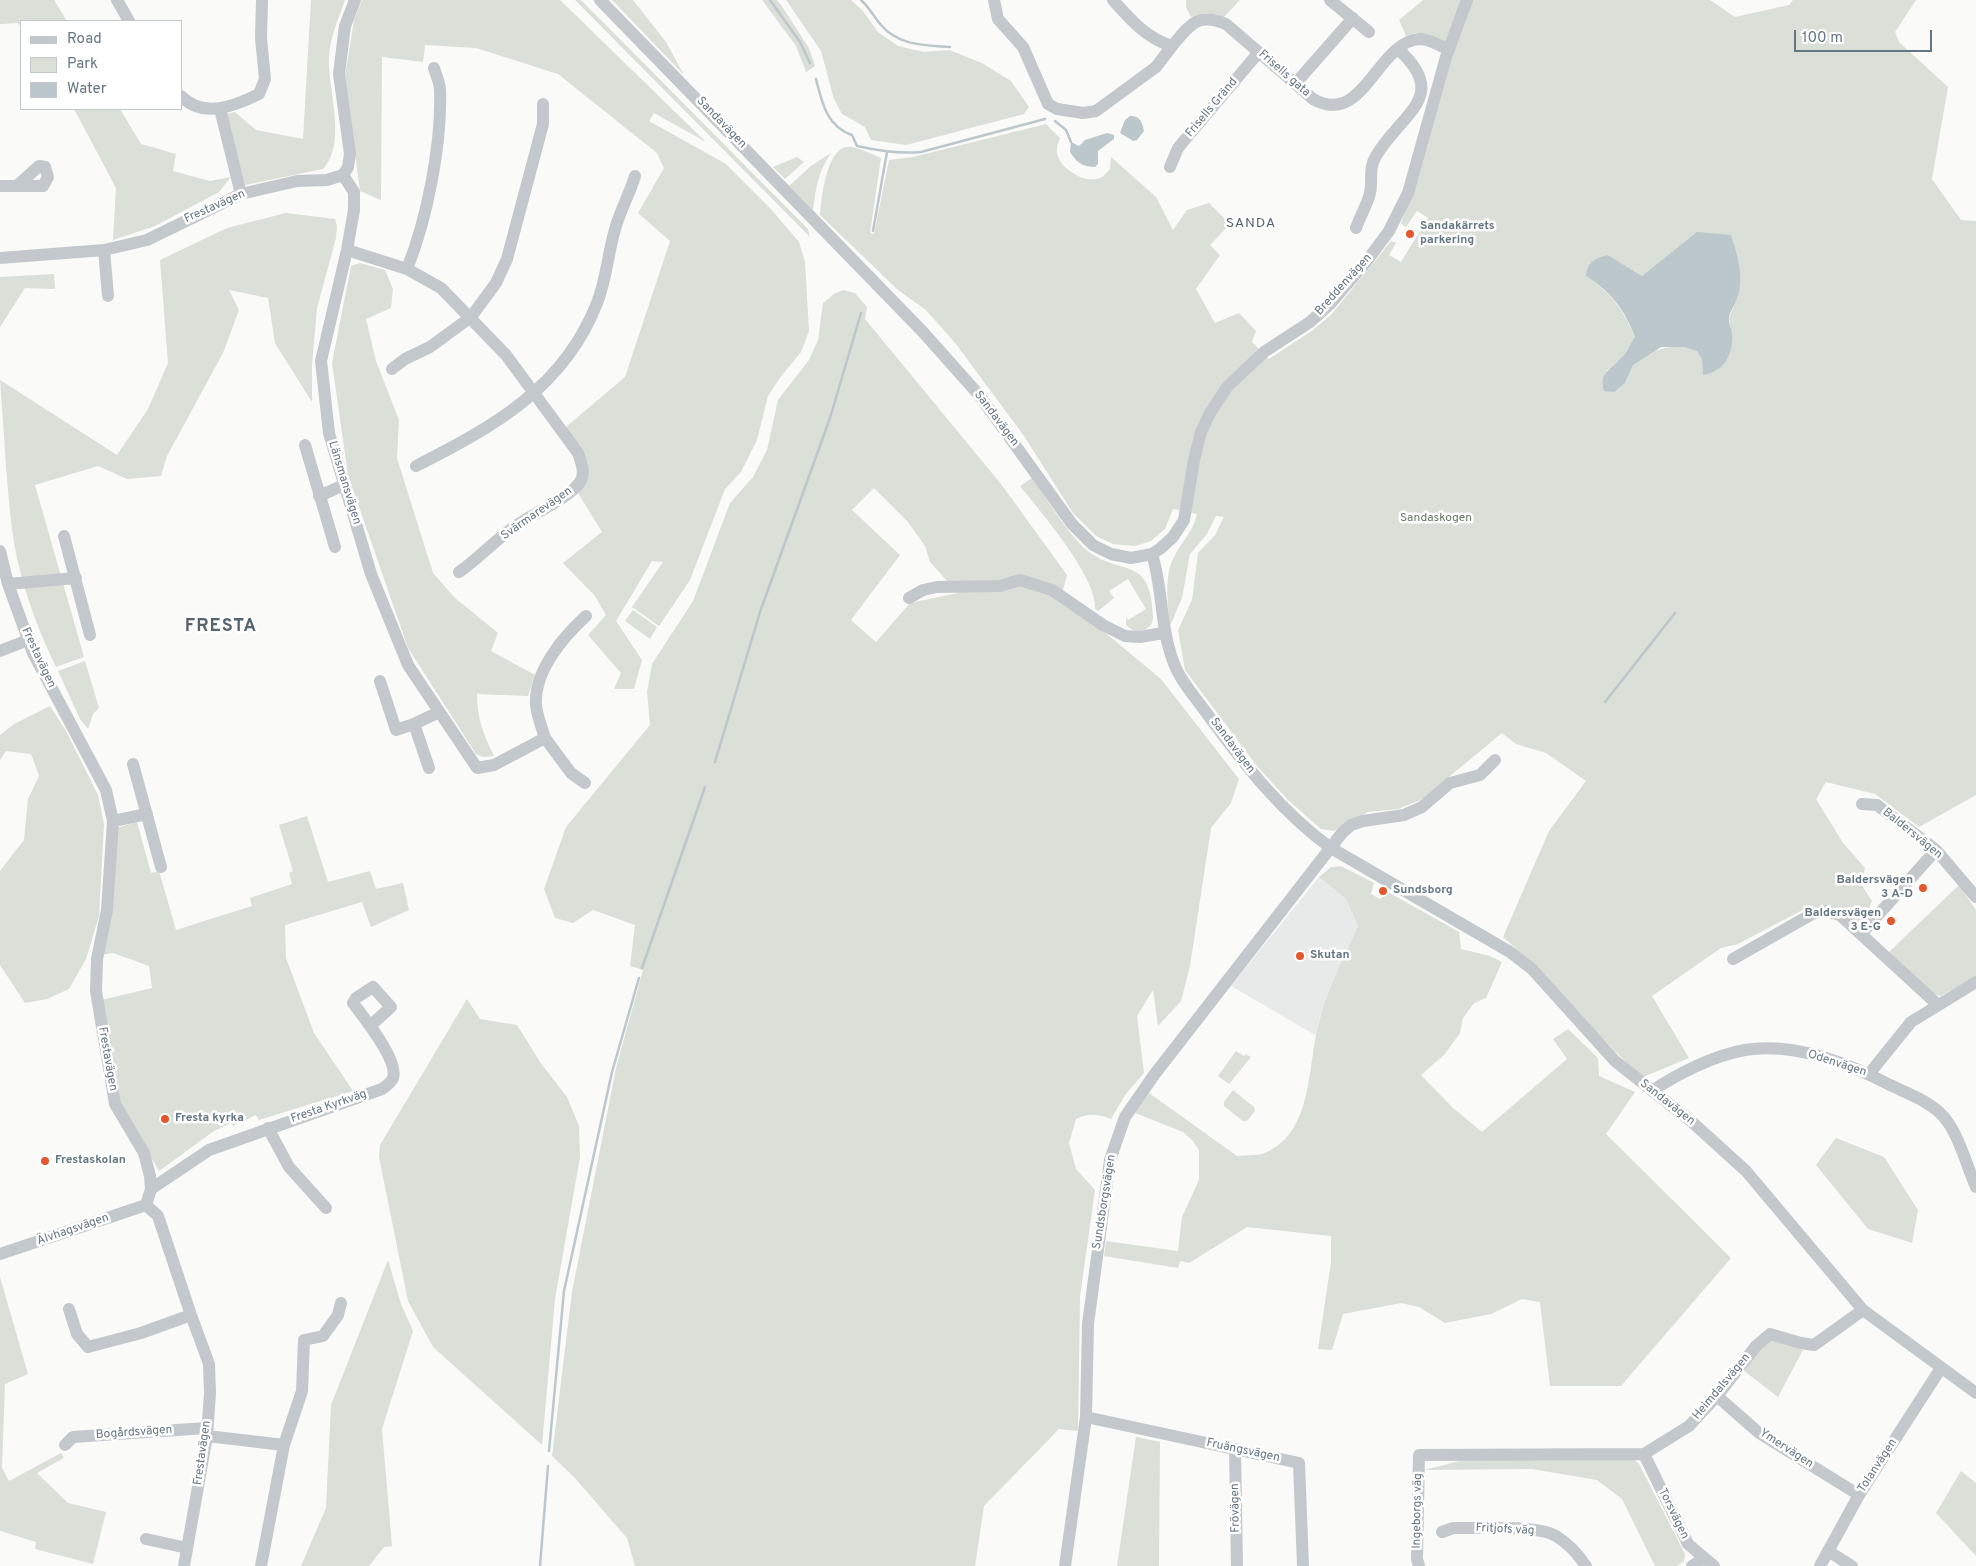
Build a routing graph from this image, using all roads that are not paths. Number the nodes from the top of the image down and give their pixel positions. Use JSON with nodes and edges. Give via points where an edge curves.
{"nodes":[{"id":1,"x":117,"y":0,"type":"edge"},
{"id":2,"x":262,"y":0,"type":"edge"},
{"id":3,"x":355,"y":0,"type":"edge"},
{"id":4,"x":600,"y":0,"type":"edge"},
{"id":5,"x":994,"y":0,"type":"edge"},
{"id":6,"x":1113,"y":0,"type":"edge"},
{"id":7,"x":1330,"y":0,"type":"edge"},
{"id":8,"x":1467,"y":0,"type":"edge"},
{"id":9,"x":1353,"y":18,"type":"junction"},
{"id":10,"x":128,"y":20,"type":"edge"},
{"id":11,"x":1369,"y":32,"type":"dead end"},
{"id":12,"x":1172,"y":46,"type":"junction"},
{"id":13,"x":1398,"y":49,"type":"junction"},
{"id":14,"x":1449,"y":50,"type":"junction"},
{"id":15,"x":1259,"y":52,"type":"junction"},
{"id":16,"x":434,"y":68,"type":"dead end"},
{"id":17,"x":1295,"y":84,"type":"junction"},
{"id":18,"x":182,"y":97,"type":"edge"},
{"id":19,"x":543,"y":104,"type":"dead end"},
{"id":20,"x":220,"y":109,"type":"junction"},
{"id":21,"x":1170,"y":167,"type":"dead end"},
{"id":22,"x":343,"y":175,"type":"junction"},
{"id":23,"x":635,"y":176,"type":"dead end"},
{"id":24,"x":0,"y":186,"type":"edge"},
{"id":25,"x":17,"y":186,"type":"dead end"},
{"id":26,"x":241,"y":194,"type":"junction"},
{"id":27,"x":1356,"y":228,"type":"dead end"},
{"id":28,"x":104,"y":250,"type":"junction"},
{"id":29,"x":347,"y":250,"type":"junction"},
{"id":30,"x":0,"y":258,"type":"edge"},
{"id":31,"x":407,"y":269,"type":"junction"},
{"id":32,"x":108,"y":296,"type":"dead end"},
{"id":33,"x":471,"y":317,"type":"junction"},
{"id":34,"x":392,"y":369,"type":"dead end"},
{"id":35,"x":534,"y":394,"type":"junction"},
{"id":36,"x":305,"y":446,"type":"dead end"},
{"id":37,"x":416,"y":466,"type":"dead end"},
{"id":38,"x":344,"y":485,"type":"junction"},
{"id":39,"x":319,"y":496,"type":"junction"},
{"id":40,"x":64,"y":536,"type":"dead end"},
{"id":41,"x":335,"y":547,"type":"dead end"},
{"id":42,"x":0,"y":551,"type":"edge"},
{"id":43,"x":1152,"y":554,"type":"junction"},
{"id":44,"x":459,"y":572,"type":"dead end"},
{"id":45,"x":76,"y":578,"type":"junction"},
{"id":46,"x":8,"y":584,"type":"junction"},
{"id":47,"x":909,"y":598,"type":"dead end"},
{"id":48,"x":586,"y":616,"type":"dead end"},
{"id":49,"x":1164,"y":633,"type":"junction"},
{"id":50,"x":90,"y":635,"type":"dead end"},
{"id":51,"x":28,"y":640,"type":"junction"},
{"id":52,"x":0,"y":651,"type":"edge"},
{"id":53,"x":380,"y":681,"type":"dead end"},
{"id":54,"x":439,"y":712,"type":"junction"},
{"id":55,"x":414,"y":724,"type":"junction"},
{"id":56,"x":545,"y":738,"type":"junction"},
{"id":57,"x":1495,"y":760,"type":"dead end"},
{"id":58,"x":133,"y":764,"type":"dead end"},
{"id":59,"x":429,"y":768,"type":"dead end"},
{"id":60,"x":585,"y":783,"type":"dead end"},
{"id":61,"x":1862,"y":804,"type":"dead end"},
{"id":62,"x":147,"y":814,"type":"junction"},
{"id":63,"x":113,"y":821,"type":"junction"},
{"id":64,"x":1331,"y":848,"type":"junction"},
{"id":65,"x":1936,"y":850,"type":"junction"},
{"id":66,"x":161,"y":867,"type":"dead end"},
{"id":67,"x":1976,"y":898,"type":"edge"},
{"id":68,"x":1862,"y":933,"type":"junction"},
{"id":69,"x":1733,"y":958,"type":"dead end"},
{"id":70,"x":1976,"y":982,"type":"edge"},
{"id":71,"x":1937,"y":1004,"type":"junction"},
{"id":72,"x":370,"y":1026,"type":"dead end"},
{"id":73,"x":1869,"y":1074,"type":"junction"},
{"id":74,"x":1652,"y":1091,"type":"junction"},
{"id":75,"x":268,"y":1128,"type":"junction"},
{"id":76,"x":1976,"y":1186,"type":"edge"},
{"id":77,"x":151,"y":1189,"type":"junction"},
{"id":78,"x":146,"y":1205,"type":"junction"},
{"id":79,"x":326,"y":1208,"type":"dead end"},
{"id":80,"x":0,"y":1254,"type":"edge"},
{"id":81,"x":341,"y":1303,"type":"dead end"},
{"id":82,"x":69,"y":1310,"type":"dead end"},
{"id":83,"x":1864,"y":1310,"type":"junction"},
{"id":84,"x":191,"y":1315,"type":"junction"},
{"id":85,"x":1941,"y":1368,"type":"junction"},
{"id":86,"x":1976,"y":1393,"type":"edge"},
{"id":87,"x":1717,"y":1396,"type":"junction"},
{"id":88,"x":1086,"y":1417,"type":"junction"},
{"id":89,"x":207,"y":1432,"type":"junction"},
{"id":90,"x":65,"y":1445,"type":"dead end"},
{"id":91,"x":284,"y":1445,"type":"junction"},
{"id":92,"x":1235,"y":1449,"type":"junction"},
{"id":93,"x":1644,"y":1454,"type":"junction"},
{"id":94,"x":1860,"y":1495,"type":"junction"},
{"id":95,"x":1442,"y":1532,"type":"dead end"},
{"id":96,"x":146,"y":1539,"type":"dead end"},
{"id":97,"x":187,"y":1548,"type":"junction"},
{"id":98,"x":1828,"y":1551,"type":"junction"},
{"id":99,"x":1703,"y":1559,"type":"junction"},
{"id":100,"x":184,"y":1566,"type":"edge"},
{"id":101,"x":262,"y":1566,"type":"edge"},
{"id":102,"x":1065,"y":1566,"type":"edge"},
{"id":103,"x":1237,"y":1566,"type":"edge"},
{"id":104,"x":1303,"y":1566,"type":"edge"},
{"id":105,"x":1419,"y":1566,"type":"edge"},
{"id":106,"x":1586,"y":1566,"type":"edge"},
{"id":107,"x":1692,"y":1566,"type":"edge"},
{"id":108,"x":1714,"y":1566,"type":"edge"},
{"id":109,"x":1820,"y":1566,"type":"edge"},
{"id":110,"x":1852,"y":1566,"type":"edge"}],
"edges":[{"from":1,"to":10,"type":"street"},
{"from":2,"to":20,"type":"street","via":[[265,79],[259,94]]},
{"from":3,"to":22,"type":"street","via":[[345,26],[339,74],[350,154],[348,168]]},
{"from":4,"to":43,"type":"street","name":"Sandavägen","via":[[923,332],[979,395],[1072,524],[1093,545],[1111,554],[1131,558]]},
{"from":5,"to":12,"type":"street","name":"Frisells gata","via":[[998,19],[1023,47],[1048,104],[1057,109],[1083,113],[1096,111],[1156,67]]},
{"from":6,"to":12,"type":"street","via":[[1136,27]]},
{"from":7,"to":9,"type":"street"},
{"from":8,"to":14,"type":"street","name":"Breddenvägen"},
{"from":9,"to":11,"type":"street"},
{"from":9,"to":17,"type":"street"},
{"from":12,"to":15,"type":"street","name":"Frisells gata","via":[[1198,20],[1212,18],[1226,24]]},
{"from":13,"to":14,"type":"street","name":"Frisells gata","via":[[1406,42],[1422,39]]},
{"from":13,"to":17,"type":"street","name":"Frisells gata","via":[[1349,102],[1321,104]]},
{"from":13,"to":27,"type":"street","via":[[1422,78],[1423,89],[1370,168],[1370,195]]},
{"from":14,"to":43,"type":"street","name":"Breddenvägen","via":[[1408,192],[1389,231],[1330,304],[1310,322],[1264,352],[1227,387],[1201,432],[1184,520],[1173,537]]},
{"from":15,"to":17,"type":"street","name":"Frisells gata"},
{"from":15,"to":21,"type":"street","name":"Frisells Gränd","via":[[1178,148]]},
{"from":16,"to":31,"type":"street","via":[[440,89],[436,158],[416,246]]},
{"from":18,"to":20,"type":"street","via":[[194,107]]},
{"from":19,"to":33,"type":"street","via":[[543,124],[507,259],[496,283]]},
{"from":20,"to":26,"type":"street"},
{"from":22,"to":26,"type":"street","name":"Frestavägen","via":[[327,180],[297,181]]},
{"from":22,"to":29,"type":"street","name":"Länsmansvägen","via":[[354,192]]},
{"from":23,"to":35,"type":"street","via":[[616,225],[607,270],[587,327],[576,347]]},
{"from":24,"to":25,"type":"street"},
{"from":26,"to":28,"type":"street","name":"Frestavägen","via":[[147,240]]},
{"from":28,"to":30,"type":"street","name":"Frestavägen"},
{"from":28,"to":32,"type":"street"},
{"from":29,"to":31,"type":"street","name":"Svärmarevägen"},
{"from":29,"to":38,"type":"street","name":"Länsmansvägen","via":[[322,361],[329,433]]},
{"from":31,"to":33,"type":"street","name":"Svärmarevägen","via":[[441,288]]},
{"from":33,"to":34,"type":"street","via":[[430,347]]},
{"from":33,"to":35,"type":"street","name":"Svärmarevägen","via":[[506,355]]},
{"from":35,"to":37,"type":"street","via":[[479,434]]},
{"from":35,"to":44,"type":"street","name":"Svärmarevägen","via":[[578,452],[583,467],[581,482],[512,528]]},
{"from":36,"to":39,"type":"street"},
{"from":38,"to":39,"type":"street"},
{"from":38,"to":54,"type":"street","name":"Länsmansvägen","via":[[371,574],[408,664]]},
{"from":39,"to":41,"type":"street"},
{"from":40,"to":45,"type":"street"},
{"from":42,"to":46,"type":"street","name":"Frestavägen"},
{"from":43,"to":49,"type":"street","name":"Sandavägen"},
{"from":45,"to":46,"type":"street"},
{"from":45,"to":50,"type":"street"},
{"from":46,"to":51,"type":"street","name":"Frestavägen"},
{"from":47,"to":49,"type":"street","via":[[937,587],[1000,586],[1020,580],[1052,590],[1125,636]]},
{"from":48,"to":56,"type":"street","via":[[567,633],[539,681],[536,705]]},
{"from":49,"to":64,"type":"street","name":"Sandavägen","via":[[1173,663],[1183,680],[1253,774],[1299,822]]},
{"from":51,"to":52,"type":"street"},
{"from":51,"to":63,"type":"street","name":"Frestavägen","via":[[106,790]]},
{"from":53,"to":55,"type":"street","via":[[396,730]]},
{"from":54,"to":55,"type":"street"},
{"from":54,"to":56,"type":"street","name":"Länsmansvägen","via":[[477,768],[494,765]]},
{"from":55,"to":59,"type":"street"},
{"from":56,"to":60,"type":"street","via":[[571,773]]},
{"from":57,"to":64,"type":"street","via":[[1480,775],[1450,783],[1422,806],[1404,815],[1372,818],[1351,825]]},
{"from":58,"to":62,"type":"street"},
{"from":61,"to":65,"type":"street","name":"Baldersvägen","via":[[1877,805]]},
{"from":62,"to":63,"type":"street"},
{"from":62,"to":66,"type":"street"},
{"from":63,"to":77,"type":"street","name":"Frestavägen","via":[[107,910],[97,959],[96,992],[115,1104],[144,1153]]},
{"from":64,"to":74,"type":"street","name":"Sandavägen","via":[[1510,952],[1532,969],[1615,1061]]},
{"from":64,"to":88,"type":"street","name":"Sundsborgsvägen","via":[[1154,1075],[1125,1117],[1110,1160],[1088,1324]]},
{"from":65,"to":67,"type":"street","name":"Baldersvägen"},
{"from":65,"to":68,"type":"street"},
{"from":68,"to":69,"type":"street","via":[[1840,914],[1824,911],[1812,914]]},
{"from":68,"to":71,"type":"street"},
{"from":70,"to":71,"type":"street"},
{"from":71,"to":73,"type":"street","via":[[1911,1022]]},
{"from":72,"to":75,"type":"street","name":"Fresta Kyrkväg","via":[[394,1067],[389,1084]]},
{"from":73,"to":74,"type":"street","name":"Odenvägen","via":[[1828,1059],[1785,1049],[1744,1050],[1702,1064]]},
{"from":73,"to":76,"type":"street","name":"Odenvägen","via":[[1925,1102],[1943,1115]]},
{"from":74,"to":83,"type":"street","name":"Sandavägen","via":[[1746,1171]]},
{"from":75,"to":77,"type":"street","name":"Fresta Kyrkväg","via":[[209,1150]]},
{"from":75,"to":79,"type":"street","via":[[289,1167]]},
{"from":77,"to":78,"type":"street","name":"Frestavägen"},
{"from":78,"to":80,"type":"street","name":"Älvhagsvägen"},
{"from":78,"to":84,"type":"street","name":"Frestavägen","via":[[158,1216]]},
{"from":81,"to":91,"type":"street","via":[[338,1315],[323,1336],[304,1340],[302,1391]]},
{"from":82,"to":84,"type":"street","via":[[77,1334],[88,1347]]},
{"from":83,"to":85,"type":"street","name":"Sandavägen"},
{"from":83,"to":87,"type":"street","name":"Heimdalsvägen","via":[[1814,1344],[1770,1334],[1756,1346]]},
{"from":84,"to":89,"type":"street","name":"Frestavägen","via":[[209,1364]]},
{"from":85,"to":86,"type":"street","name":"Sandavägen"},
{"from":85,"to":94,"type":"street","name":"Tolanvägen"},
{"from":87,"to":93,"type":"street","name":"Heimdalsvägen","via":[[1689,1426]]},
{"from":87,"to":94,"type":"street","name":"Ymervägen","via":[[1759,1433]]},
{"from":88,"to":92,"type":"street","name":"Fruängsvägen"},
{"from":88,"to":102,"type":"street","name":"Sundsborgsvägen"},
{"from":89,"to":90,"type":"street","name":"Bogårdsvägen","via":[[73,1437]]},
{"from":89,"to":91,"type":"street","name":"Bogårdsvägen"},
{"from":89,"to":97,"type":"street","name":"Frestavägen"},
{"from":91,"to":101,"type":"street"},
{"from":92,"to":103,"type":"street","name":"Frövägen"},
{"from":92,"to":104,"type":"street","name":"Fruängsvägen","via":[[1299,1463]]},
{"from":93,"to":99,"type":"street","name":"Torsvägen","via":[[1688,1544]]},
{"from":93,"to":105,"type":"street","name":"Ingeborgs väg","via":[[1420,1455]]},
{"from":94,"to":98,"type":"street","name":"Tolanvägen"},
{"from":95,"to":106,"type":"street","name":"Fritjofs väg","via":[[1453,1528],[1526,1529],[1555,1536],[1576,1552]]},
{"from":96,"to":97,"type":"street"},
{"from":97,"to":100,"type":"street","name":"Frestavägen"},
{"from":98,"to":109,"type":"street","name":"Tolanvägen"},
{"from":98,"to":110,"type":"street"},
{"from":99,"to":107,"type":"street"},
{"from":99,"to":108,"type":"street","name":"Torsvägen"}]}
